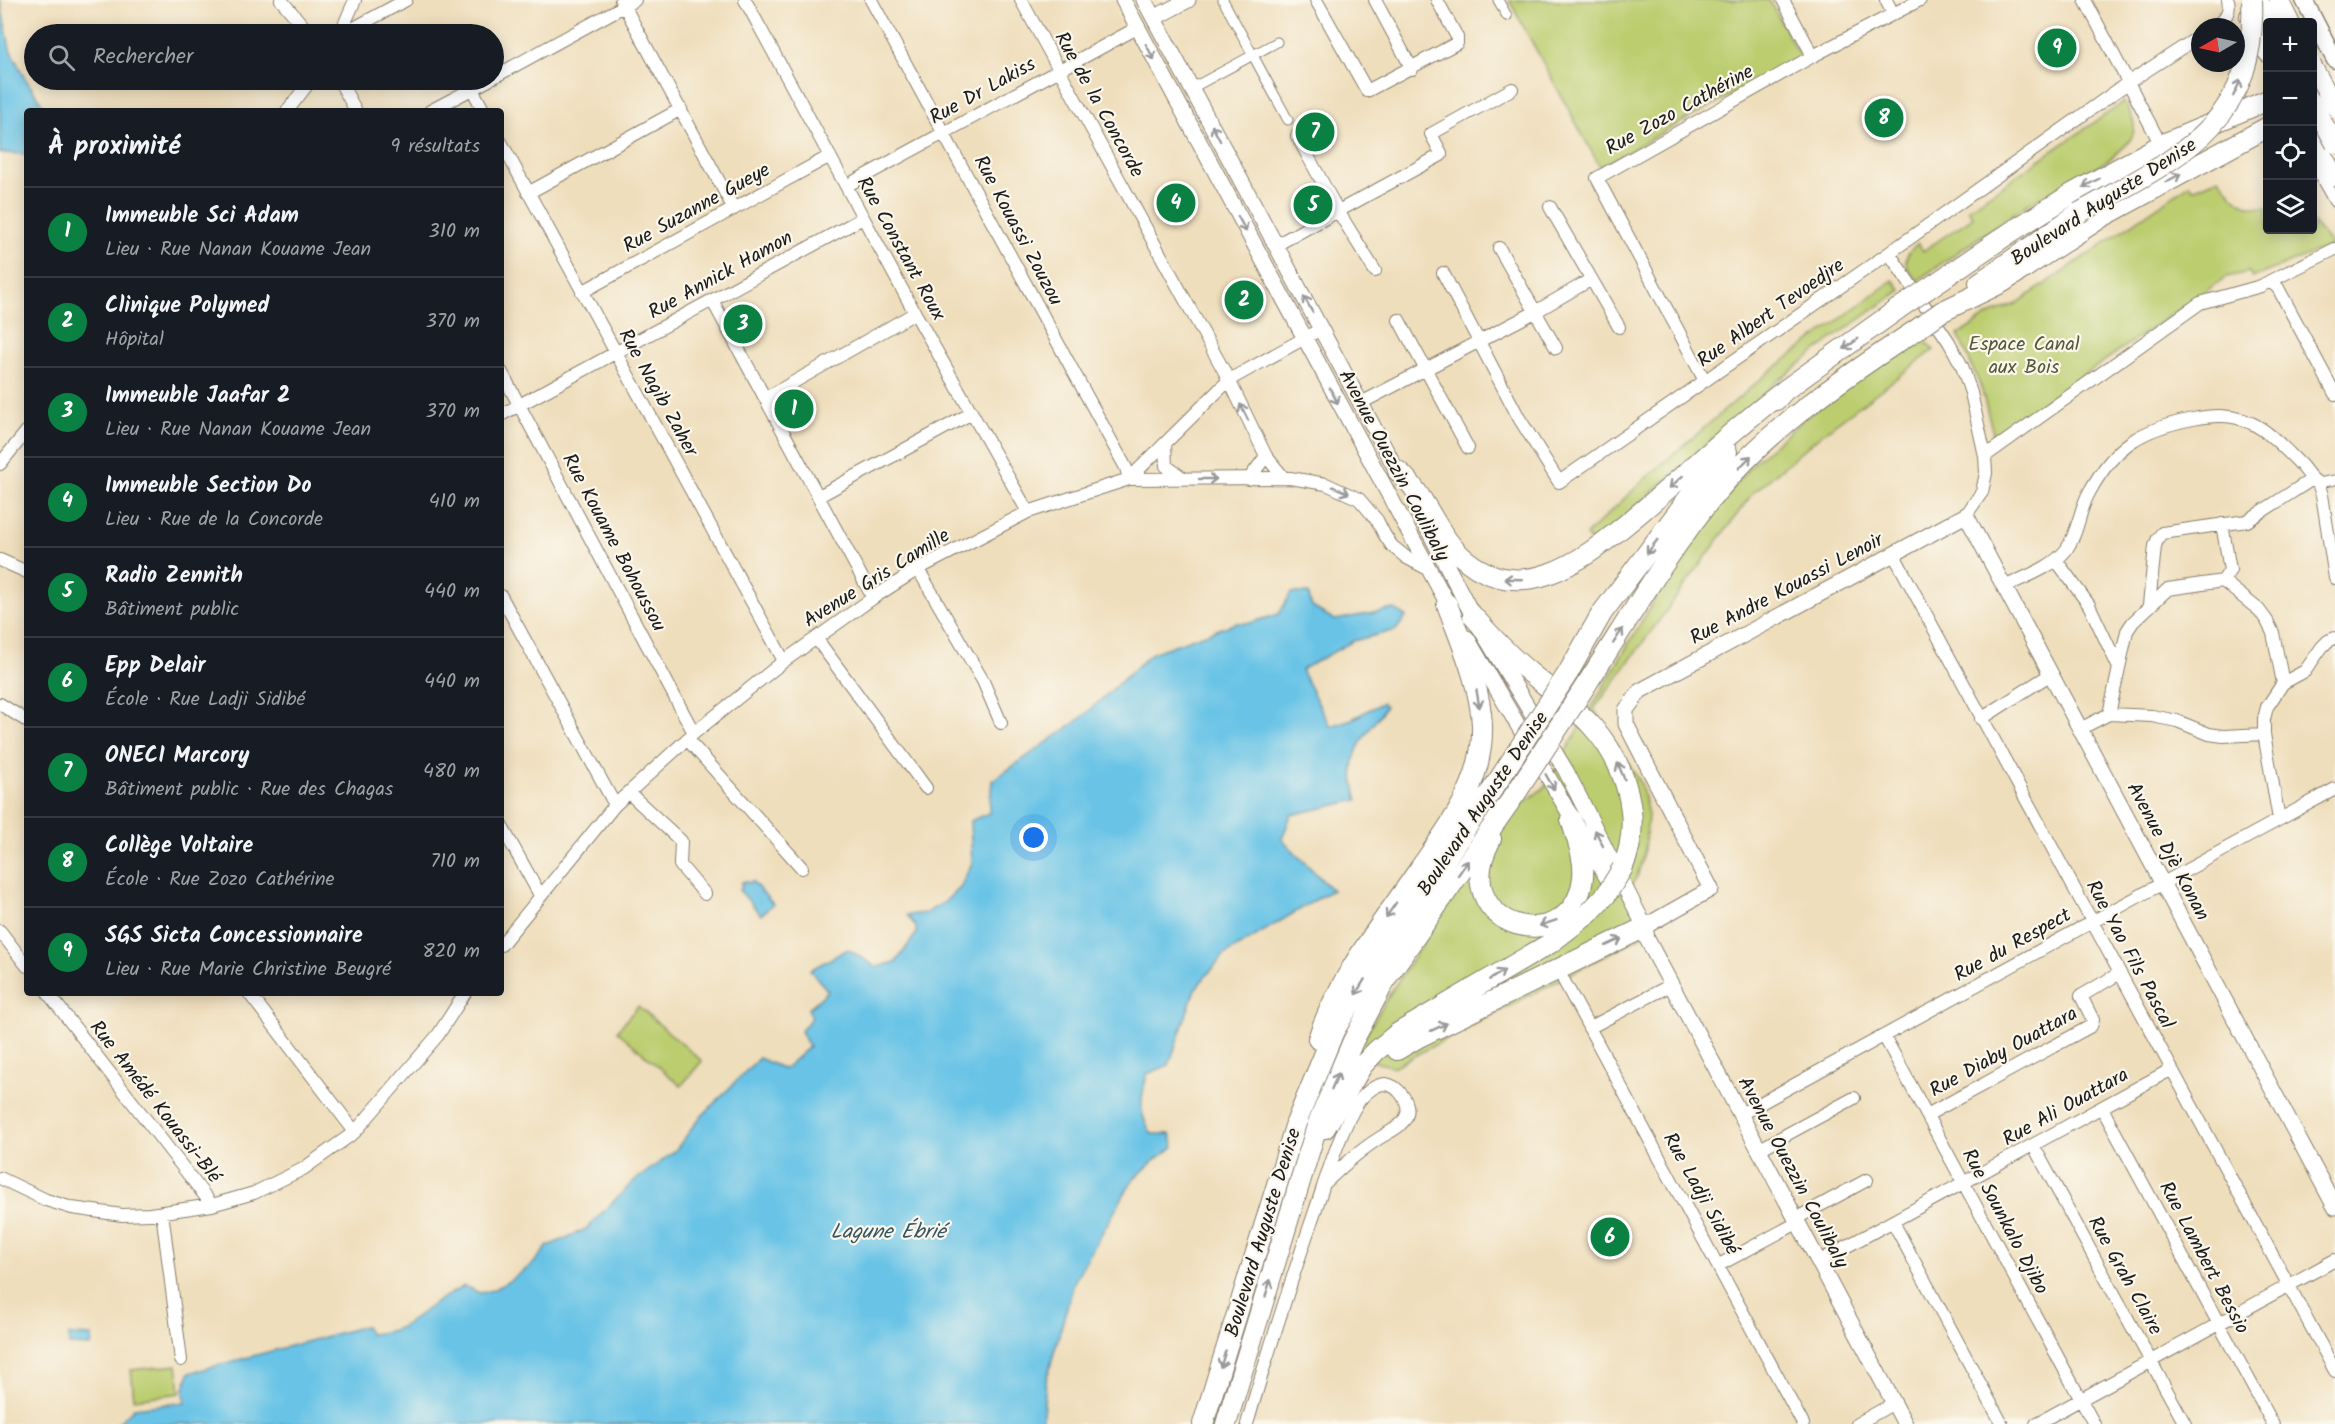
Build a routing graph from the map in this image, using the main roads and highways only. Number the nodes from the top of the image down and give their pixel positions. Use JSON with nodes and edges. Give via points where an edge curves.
{"nodes":[{"id":1,"x":2242,"y":0,"type":"edge"},
{"id":2,"x":2252,"y":0,"type":"edge"},
{"id":3,"x":2259,"y":0,"type":"edge"},
{"id":4,"x":2279,"y":0,"type":"edge"},
{"id":5,"x":2304,"y":0,"type":"edge"},
{"id":6,"x":2269,"y":18,"type":"edge"},
{"id":7,"x":2288,"y":18,"type":"edge"},
{"id":8,"x":2263,"y":42,"type":"edge"},
{"id":9,"x":2335,"y":60,"type":"edge"},
{"id":10,"x":2335,"y":70,"type":"edge"},
{"id":11,"x":2317,"y":72,"type":"edge"},
{"id":12,"x":2317,"y":78,"type":"edge"},
{"id":13,"x":2335,"y":96,"type":"edge"},
{"id":14,"x":2263,"y":102,"type":"edge"},
{"id":15,"x":2317,"y":103,"type":"edge"},
{"id":16,"x":2335,"y":107,"type":"edge"},
{"id":17,"x":2317,"y":111,"type":"edge"},
{"id":18,"x":2263,"y":130,"type":"edge"},
{"id":19,"x":2317,"y":143,"type":"edge"},
{"id":20,"x":2335,"y":144,"type":"edge"},
{"id":21,"x":2335,"y":177,"type":"edge"},
{"id":22,"x":1941,"y":312,"type":"junction"},
{"id":23,"x":1785,"y":390,"type":"junction"},
{"id":24,"x":1398,"y":471,"type":"road end"},
{"id":25,"x":1447,"y":604,"type":"road end"},
{"id":26,"x":1473,"y":616,"type":"road end"},
{"id":27,"x":1515,"y":793,"type":"junction"},
{"id":28,"x":1571,"y":819,"type":"road end"},
{"id":29,"x":1643,"y":932,"type":"road end"},
{"id":30,"x":1343,"y":1100,"type":"junction"},
{"id":31,"x":1296,"y":1123,"type":"junction"},
{"id":32,"x":1308,"y":1156,"type":"junction"},
{"id":33,"x":1203,"y":1424,"type":"edge"},
{"id":34,"x":1226,"y":1424,"type":"edge"}],
"edges":[{"from":1,"to":8,"type":"highway"},
{"from":22,"to":2,"type":"highway","name":"Boulevard Auguste Denise","one_way":true,"bridge":true,"via":[[2079,213],[2178,157],[2198,140],[2236,92],[2252,41]]},
{"from":3,"to":6,"type":"main road"},
{"from":4,"to":7,"type":"main road"},
{"from":5,"to":9,"type":"main road"},
{"from":10,"to":12,"type":"main road"},
{"from":11,"to":16,"type":"main road","bridge":true},
{"from":13,"to":15,"type":"main road"},
{"from":14,"to":23,"type":"highway","name":"Boulevard Auguste Denise","one_way":true,"bridge":true,"via":[[2161,146],[2070,195],[1898,309]]},
{"from":17,"to":20,"type":"main road","bridge":true},
{"from":22,"to":18,"type":"highway","name":"Boulevard Auguste Denise","one_way":true,"via":[[2003,282],[2102,217]]},
{"from":19,"to":21,"type":"main road"},
{"from":27,"to":22,"type":"highway","name":"Boulevard Auguste Denise","one_way":true,"bridge":true,"via":[[1716,493],[1749,457],[1808,406]]},
{"from":23,"to":24,"type":"highway","one_way":true,"via":[[1600,546],[1572,564],[1528,579],[1491,576],[1466,560],[1441,532],[1411,482]]},
{"from":23,"to":31,"type":"highway","name":"Boulevard Auguste Denise","one_way":true,"bridge":true,"via":[[1702,480],[1602,614],[1498,781],[1371,969],[1334,1031]]},
{"from":25,"to":31,"type":"highway","one_way":true,"via":[[1479,697],[1481,754],[1460,812],[1356,961],[1322,1025]]},
{"from":30,"to":26,"type":"highway","one_way":true,"bridge":true,"via":[[1362,1066],[1398,1033],[1549,944],[1588,914],[1606,895],[1629,854],[1632,810],[1627,785],[1606,744],[1569,704],[1513,658]]},
{"from":28,"to":27,"type":"highway","one_way":true,"via":[[1583,876],[1574,905],[1562,918],[1548,924],[1518,926],[1504,920],[1488,903],[1481,880],[1487,846]]},
{"from":32,"to":27,"type":"highway","name":"Boulevard Auguste Denise","one_way":true,"via":[[1330,1092],[1387,977]]},
{"from":30,"to":29,"type":"highway","one_way":true,"via":[[1381,1059],[1419,1037]]},
{"from":30,"to":32,"type":"highway"},
{"from":31,"to":33,"type":"highway","name":"Boulevard Auguste Denise","one_way":true},
{"from":34,"to":32,"type":"highway","name":"Boulevard Auguste Denise","one_way":true}]}
